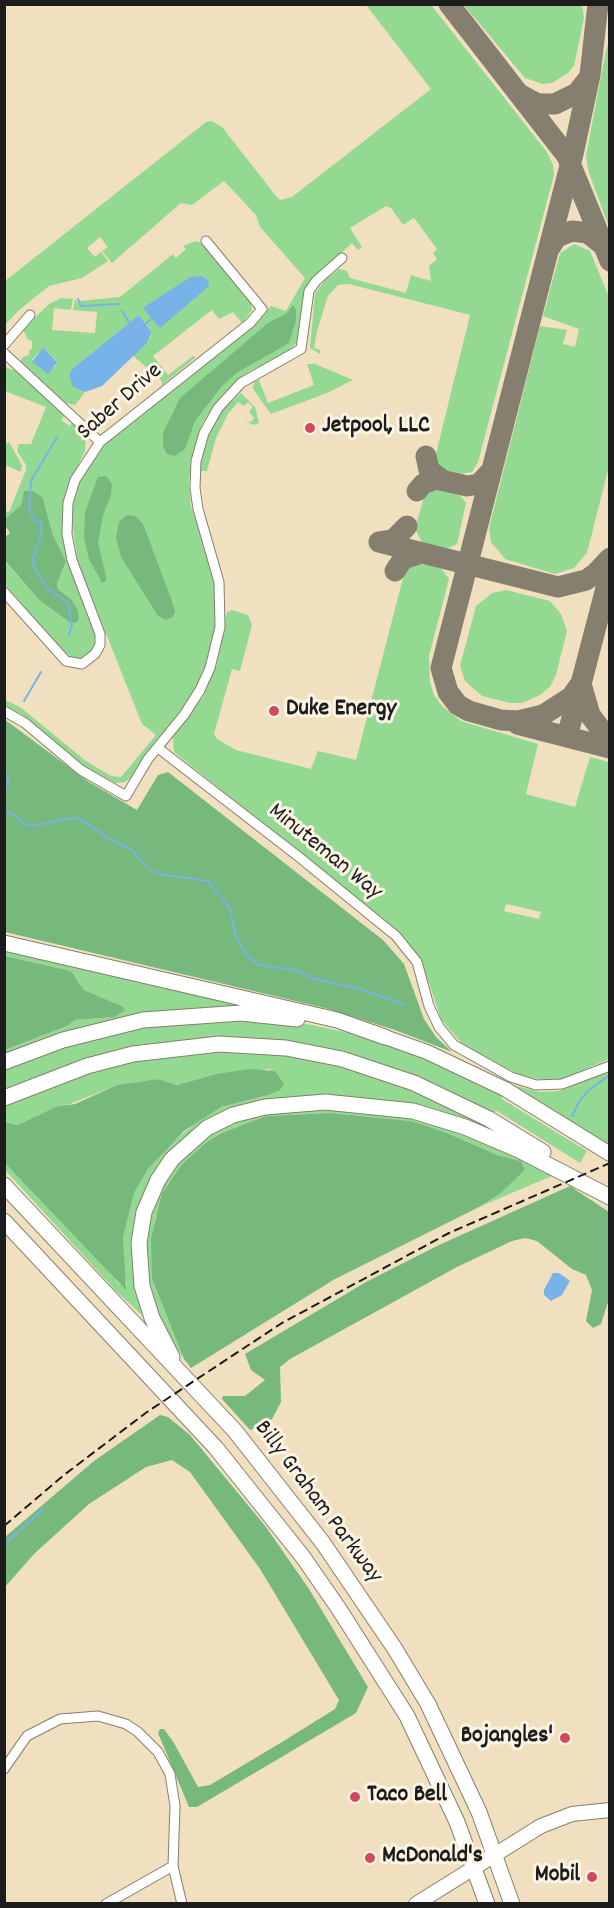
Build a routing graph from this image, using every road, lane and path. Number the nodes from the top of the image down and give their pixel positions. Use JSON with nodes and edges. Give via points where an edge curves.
{"nodes":[{"id":1,"x":206,"y":241,"type":"dead end"},
{"id":2,"x":342,"y":258,"type":"dead end"},
{"id":3,"x":30,"y":315,"type":"dead end"},
{"id":4,"x":4,"y":345,"type":"edge"},
{"id":5,"x":4,"y":353,"type":"edge"},
{"id":6,"x":99,"y":442,"type":"junction"},
{"id":7,"x":4,"y":592,"type":"edge"},
{"id":8,"x":4,"y":711,"type":"edge"},
{"id":9,"x":158,"y":748,"type":"junction"},
{"id":10,"x":4,"y":943,"type":"edge"},
{"id":11,"x":386,"y":1036,"type":"junction"},
{"id":12,"x":4,"y":1062,"type":"edge"},
{"id":13,"x":609,"y":1066,"type":"edge"},
{"id":14,"x":4,"y":1098,"type":"edge"},
{"id":15,"x":609,"y":1154,"type":"edge"},
{"id":16,"x":4,"y":1185,"type":"edge"},
{"id":17,"x":609,"y":1195,"type":"edge"},
{"id":18,"x":4,"y":1221,"type":"edge"},
{"id":19,"x":182,"y":1375,"type":"junction"},
{"id":20,"x":4,"y":1769,"type":"edge"},
{"id":21,"x":609,"y":1810,"type":"edge"},
{"id":22,"x":494,"y":1854,"type":"junction"},
{"id":23,"x":173,"y":1866,"type":"junction"},
{"id":24,"x":474,"y":1867,"type":"junction"},
{"id":25,"x":106,"y":1904,"type":"edge"},
{"id":26,"x":182,"y":1904,"type":"edge"},
{"id":27,"x":416,"y":1904,"type":"edge"},
{"id":28,"x":487,"y":1904,"type":"edge"},
{"id":29,"x":512,"y":1904,"type":"edge"}],
"edges":[{"from":1,"to":6,"type":"street","name":"Saber Drive","via":[[262,309],[250,323]]},
{"from":2,"to":9,"type":"street","via":[[309,291],[301,349],[241,383],[218,408],[204,433],[196,460],[195,488],[217,568],[220,627],[200,690]]},
{"from":3,"to":4,"type":"street"},
{"from":5,"to":6,"type":"street"},
{"from":6,"to":7,"type":"street","name":"Saber Drive","via":[[83,464],[68,502],[67,534],[72,560],[100,634],[95,654],[82,664],[66,661]]},
{"from":8,"to":9,"type":"street","via":[[25,723],[81,770],[130,799]]},
{"from":9,"to":13,"type":"street","name":"Minuteman Way","via":[[396,936],[417,962],[429,1006],[454,1045],[511,1077],[536,1085],[562,1084]]},
{"from":10,"to":11,"type":"highway","via":[[337,1020]]},
{"from":11,"to":12,"type":"highway","via":[[290,1018],[197,1014],[118,1025]]},
{"from":11,"to":15,"type":"main road","via":[[505,1089]]},
{"from":14,"to":17,"type":"highway","via":[[87,1066],[133,1054],[203,1045],[286,1048],[375,1068],[442,1096],[489,1119]]},
{"from":16,"to":19,"type":"highway","name":"Billy Graham Parkway"},
{"from":17,"to":19,"type":"highway","via":[[519,1150],[413,1111],[325,1102],[265,1107],[234,1115],[207,1128],[172,1159],[150,1196],[140,1230],[138,1259],[144,1295]]},
{"from":18,"to":24,"type":"highway","name":"Billy Graham Parkway","via":[[216,1448],[303,1557],[407,1716],[442,1786]]},
{"from":19,"to":22,"type":"highway","name":"Billy Graham Parkway","via":[[235,1431],[322,1542],[394,1649],[447,1740],[480,1812]]},
{"from":20,"to":23,"type":"street","via":[[27,1736],[60,1719],[99,1716],[126,1724],[150,1742],[170,1774],[175,1806]]},
{"from":21,"to":22,"type":"main road","via":[[556,1819]]},
{"from":22,"to":24,"type":"main road"},
{"from":22,"to":29,"type":"highway","name":"Billy Graham Parkway"},
{"from":23,"to":25,"type":"street"},
{"from":23,"to":26,"type":"street"},
{"from":24,"to":27,"type":"main road"},
{"from":24,"to":28,"type":"highway","name":"Billy Graham Parkway"}]}
